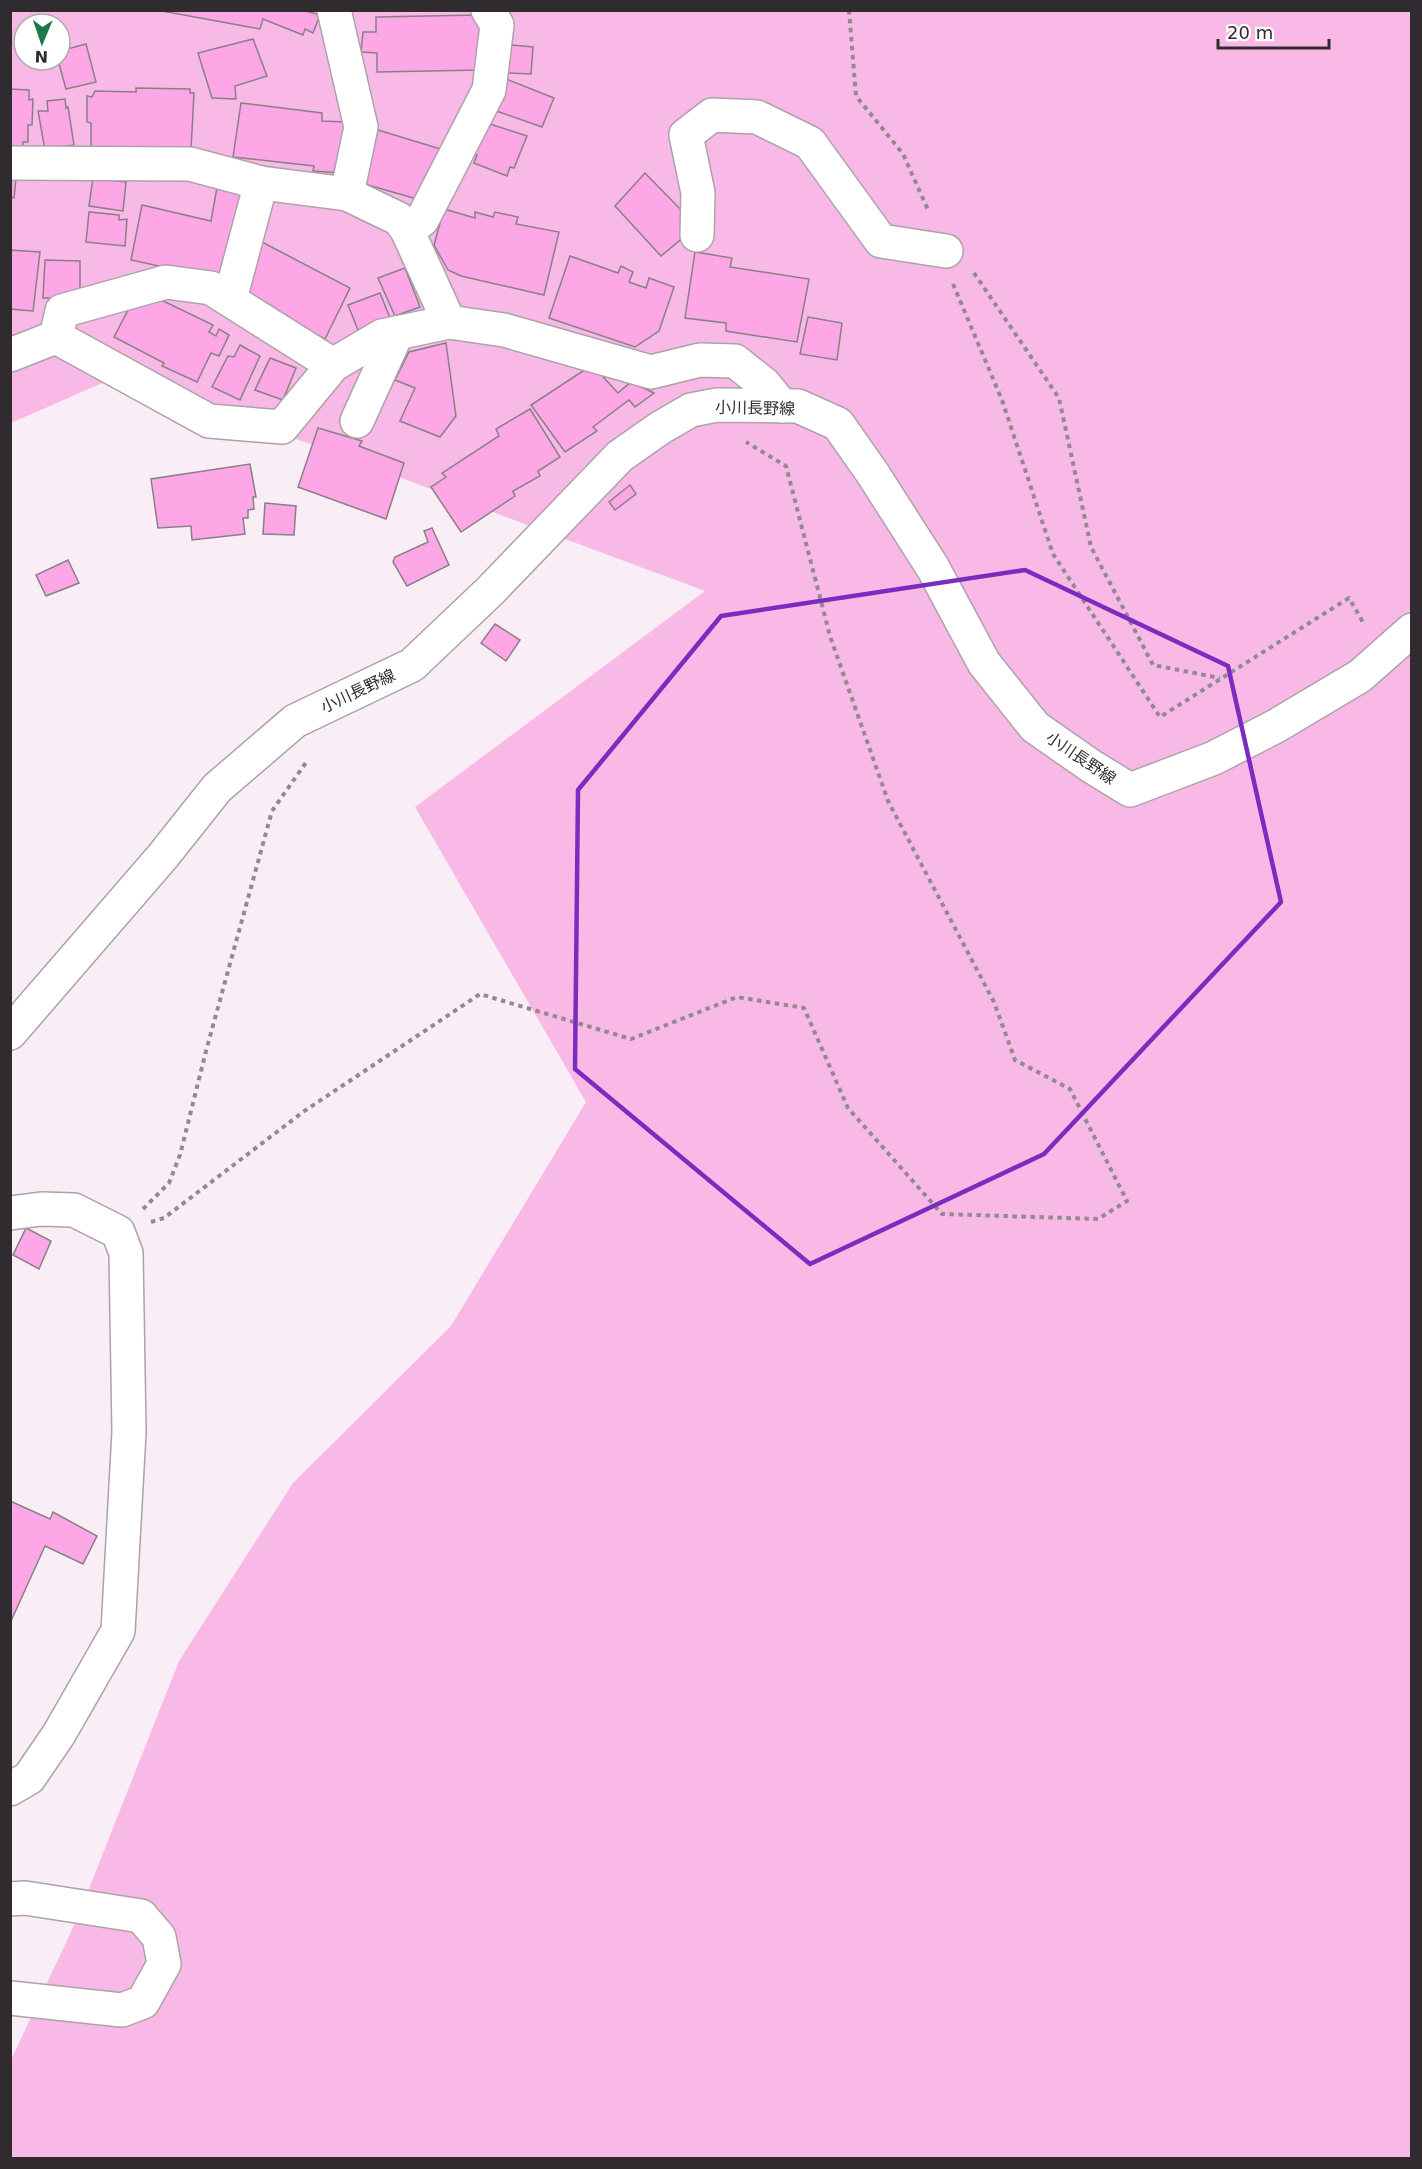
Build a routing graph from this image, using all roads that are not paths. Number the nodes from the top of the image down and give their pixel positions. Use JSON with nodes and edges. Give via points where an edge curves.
{"nodes":[{"id":1,"x":334,"y":10,"type":"edge"},
{"id":2,"x":488,"y":10,"type":"edge"},
{"id":3,"x":10,"y":163,"type":"edge"},
{"id":4,"x":261,"y":183,"type":"junction"},
{"id":5,"x":346,"y":194,"type":"junction"},
{"id":6,"x":407,"y":230,"type":"junction"},
{"id":7,"x":697,"y":236,"type":"dead end"},
{"id":8,"x":946,"y":251,"type":"road end"},
{"id":9,"x":230,"y":299,"type":"junction"},
{"id":10,"x":449,"y":322,"type":"junction"},
{"id":11,"x":398,"y":333,"type":"junction"},
{"id":12,"x":56,"y":337,"type":"junction"},
{"id":13,"x":10,"y":355,"type":"edge"},
{"id":14,"x":333,"y":366,"type":"junction"},
{"id":15,"x":782,"y":406,"type":"junction"},
{"id":16,"x":357,"y":421,"type":"dead end"},
{"id":17,"x":1412,"y":630,"type":"edge"},
{"id":18,"x":15,"y":1024,"type":"edge"},
{"id":19,"x":10,"y":1213,"type":"edge"},
{"id":20,"x":10,"y":1789,"type":"edge"},
{"id":21,"x":10,"y":1899,"type":"edge"},
{"id":22,"x":10,"y":1998,"type":"edge"}],
"edges":[{"from":1,"to":5,"type":"street","via":[[361,127]]},
{"from":2,"to":6,"type":"street","via":[[497,24],[489,90],[422,220]]},
{"from":3,"to":4,"type":"street","via":[[190,164]]},
{"from":4,"to":5,"type":"street"},
{"from":4,"to":9,"type":"street"},
{"from":5,"to":6,"type":"street","via":[[399,219]]},
{"from":6,"to":10,"type":"street"},
{"from":7,"to":8,"type":"street","via":[[698,193],[686,135],[712,115],[757,117],[810,143],[881,241]]},
{"from":9,"to":12,"type":"street","via":[[212,288],[166,282],[62,311]]},
{"from":9,"to":14,"type":"street"},
{"from":10,"to":11,"type":"street"},
{"from":10,"to":15,"type":"street","via":[[504,330],[651,372],[700,360],[735,360],[764,384]]},
{"from":11,"to":14,"type":"street","via":[[382,336]]},
{"from":11,"to":16,"type":"street"},
{"from":12,"to":13,"type":"street"},
{"from":12,"to":14,"type":"street","via":[[209,421],[282,427]]},
{"from":15,"to":17,"type":"street","name":"小川長野線","via":[[798,406],[838,424],[933,568],[984,663],[1035,727],[1130,790],[1224,753],[1360,676]]},
{"from":15,"to":18,"type":"street","name":"小川長野線","via":[[717,405],[691,410],[620,456],[412,665],[295,721],[217,788]]},
{"from":19,"to":20,"type":"street","via":[[74,1210],[118,1232],[126,1253],[129,1420],[118,1632],[29,1778]]},
{"from":21,"to":22,"type":"street","via":[[26,1898],[141,1916],[159,1937],[164,1964],[143,2002],[122,2010]]}]}
